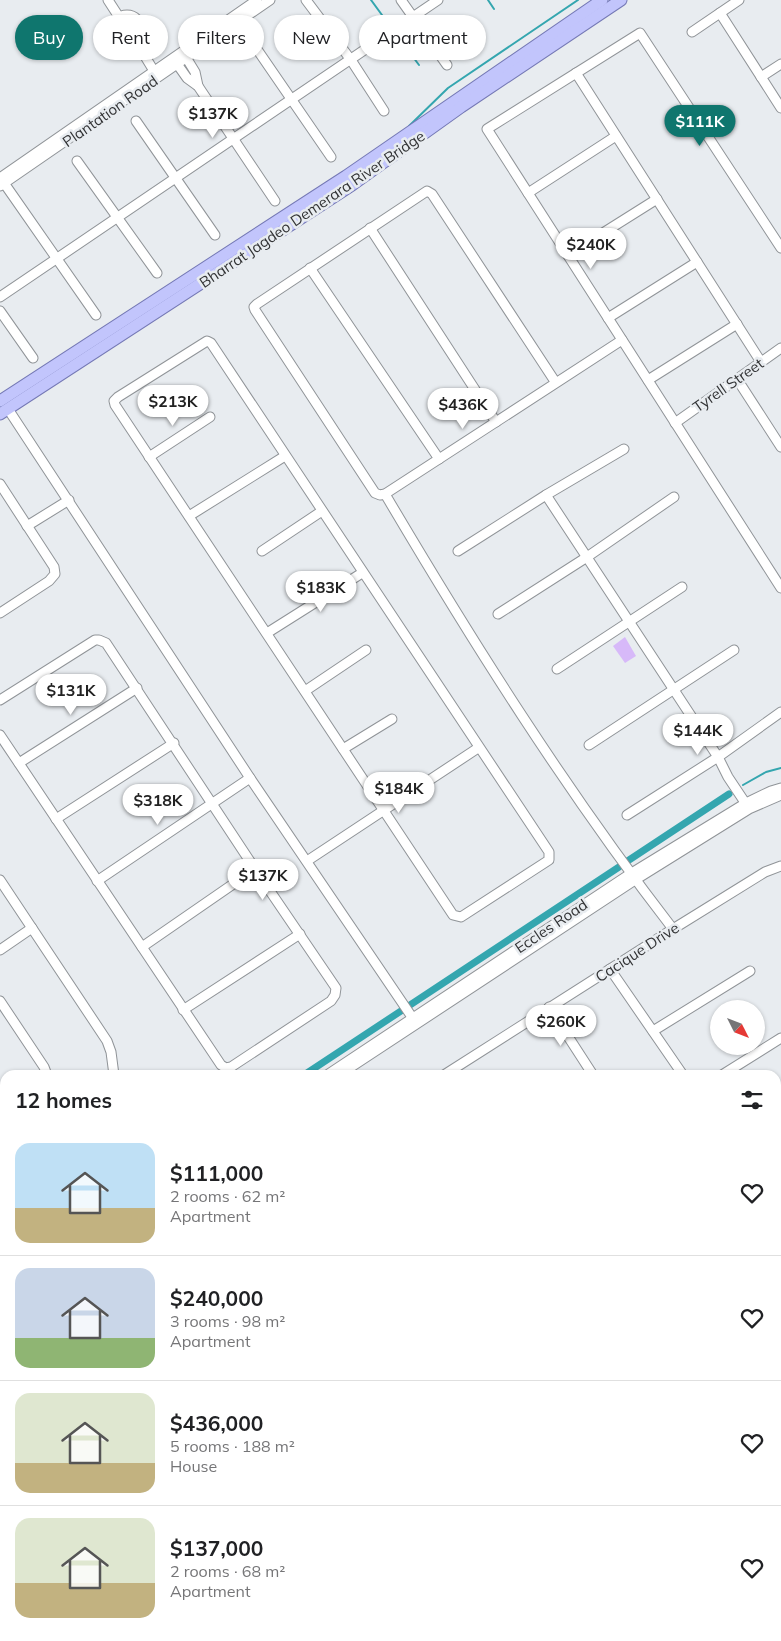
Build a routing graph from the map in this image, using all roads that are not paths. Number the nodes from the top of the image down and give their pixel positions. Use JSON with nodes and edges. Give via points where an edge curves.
{"nodes":[{"id":1,"x":108,"y":0,"type":"edge"},
{"id":2,"x":257,"y":0,"type":"edge"},
{"id":3,"x":270,"y":0,"type":"edge"},
{"id":4,"x":306,"y":0,"type":"edge"},
{"id":5,"x":401,"y":0,"type":"edge"},
{"id":6,"x":438,"y":0,"type":"edge"},
{"id":7,"x":602,"y":0,"type":"edge"},
{"id":8,"x":621,"y":0,"type":"edge"},
{"id":9,"x":739,"y":0,"type":"edge"},
{"id":10,"x":720,"y":13,"type":"junction"},
{"id":11,"x":119,"y":15,"type":"edge"},
{"id":12,"x":237,"y":15,"type":"edge"},
{"id":13,"x":247,"y":15,"type":"edge"},
{"id":14,"x":411,"y":15,"type":"edge"},
{"id":15,"x":415,"y":15,"type":"edge"},
{"id":16,"x":692,"y":32,"type":"dead end"},
{"id":17,"x":359,"y":54,"type":"edge"},
{"id":18,"x":264,"y":59,"type":"edge"},
{"id":19,"x":147,"y":60,"type":"edge"},
{"id":20,"x":178,"y":60,"type":"edge"},
{"id":21,"x":188,"y":60,"type":"edge"},
{"id":22,"x":351,"y":60,"type":"junction"},
{"id":23,"x":443,"y":60,"type":"edge"},
{"id":24,"x":175,"y":62,"type":"junction"},
{"id":25,"x":781,"y":64,"type":"edge"},
{"id":26,"x":447,"y":65,"type":"dead end"},
{"id":27,"x":576,"y":73,"type":"junction"},
{"id":28,"x":156,"y":74,"type":"junction"},
{"id":29,"x":761,"y":77,"type":"junction"},
{"id":30,"x":198,"y":86,"type":"junction"},
{"id":31,"x":292,"y":100,"type":"junction"},
{"id":32,"x":781,"y":108,"type":"edge"},
{"id":33,"x":384,"y":111,"type":"dead end"},
{"id":34,"x":136,"y":121,"type":"dead end"},
{"id":35,"x":616,"y":136,"type":"junction"},
{"id":36,"x":233,"y":140,"type":"junction"},
{"id":37,"x":331,"y":157,"type":"dead end"},
{"id":38,"x":77,"y":161,"type":"dead end"},
{"id":39,"x":176,"y":179,"type":"junction"},
{"id":40,"x":1,"y":182,"type":"edge"},
{"id":41,"x":528,"y":192,"type":"junction"},
{"id":42,"x":657,"y":199,"type":"junction"},
{"id":43,"x":275,"y":201,"type":"dead end"},
{"id":44,"x":117,"y":218,"type":"junction"},
{"id":45,"x":370,"y":228,"type":"junction"},
{"id":46,"x":215,"y":235,"type":"dead end"},
{"id":47,"x":781,"y":248,"type":"edge"},
{"id":48,"x":568,"y":255,"type":"junction"},
{"id":49,"x":57,"y":259,"type":"junction"},
{"id":50,"x":697,"y":262,"type":"junction"},
{"id":51,"x":310,"y":268,"type":"junction"},
{"id":52,"x":157,"y":273,"type":"dead end"},
{"id":53,"x":0,"y":297,"type":"edge"},
{"id":54,"x":0,"y":311,"type":"edge"},
{"id":55,"x":96,"y":315,"type":"dead end"},
{"id":56,"x":608,"y":318,"type":"junction"},
{"id":57,"x":737,"y":324,"type":"junction"},
{"id":58,"x":622,"y":340,"type":"junction"},
{"id":59,"x":781,"y":348,"type":"edge"},
{"id":60,"x":33,"y":358,"type":"dead end"},
{"id":61,"x":761,"y":362,"type":"junction"},
{"id":62,"x":737,"y":379,"type":"junction"},
{"id":63,"x":648,"y":380,"type":"junction"},
{"id":64,"x":556,"y":383,"type":"junction"},
{"id":65,"x":2,"y":404,"type":"edge"},
{"id":66,"x":210,"y":417,"type":"dead end"},
{"id":67,"x":496,"y":422,"type":"junction"},
{"id":68,"x":675,"y":423,"type":"junction"},
{"id":69,"x":781,"y":447,"type":"edge"},
{"id":70,"x":624,"y":449,"type":"dead end"},
{"id":71,"x":285,"y":456,"type":"junction"},
{"id":72,"x":149,"y":457,"type":"junction"},
{"id":73,"x":439,"y":459,"type":"junction"},
{"id":74,"x":0,"y":484,"type":"edge"},
{"id":75,"x":385,"y":494,"type":"junction"},
{"id":76,"x":546,"y":495,"type":"junction"},
{"id":77,"x":674,"y":497,"type":"dead end"},
{"id":78,"x":68,"y":500,"type":"junction"},
{"id":79,"x":322,"y":511,"type":"junction"},
{"id":80,"x":189,"y":516,"type":"junction"},
{"id":81,"x":27,"y":526,"type":"junction"},
{"id":82,"x":262,"y":551,"type":"dead end"},
{"id":83,"x":458,"y":551,"type":"dead end"},
{"id":84,"x":587,"y":557,"type":"junction"},
{"id":85,"x":362,"y":573,"type":"junction"},
{"id":86,"x":682,"y":587,"type":"dead end"},
{"id":87,"x":781,"y":588,"type":"edge"},
{"id":88,"x":1,"y":611,"type":"edge"},
{"id":89,"x":498,"y":614,"type":"dead end"},
{"id":90,"x":630,"y":623,"type":"junction"},
{"id":91,"x":267,"y":633,"type":"junction"},
{"id":92,"x":366,"y":650,"type":"dead end"},
{"id":93,"x":734,"y":650,"type":"dead end"},
{"id":94,"x":557,"y":669,"type":"dead end"},
{"id":95,"x":136,"y":688,"type":"junction"},
{"id":96,"x":674,"y":690,"type":"junction"},
{"id":97,"x":305,"y":691,"type":"junction"},
{"id":98,"x":0,"y":700,"type":"edge"},
{"id":99,"x":781,"y":712,"type":"edge"},
{"id":100,"x":392,"y":719,"type":"dead end"},
{"id":101,"x":0,"y":735,"type":"edge"},
{"id":102,"x":174,"y":743,"type":"junction"},
{"id":103,"x":588,"y":745,"type":"dead end"},
{"id":104,"x":478,"y":748,"type":"junction"},
{"id":105,"x":343,"y":749,"type":"junction"},
{"id":106,"x":718,"y":757,"type":"junction"},
{"id":107,"x":19,"y":763,"type":"junction"},
{"id":108,"x":250,"y":778,"type":"junction"},
{"id":109,"x":781,"y":788,"type":"edge"},
{"id":110,"x":781,"y":795,"type":"edge"},
{"id":111,"x":213,"y":803,"type":"junction"},
{"id":112,"x":748,"y":806,"type":"junction"},
{"id":113,"x":383,"y":811,"type":"junction"},
{"id":114,"x":627,"y":815,"type":"dead end"},
{"id":115,"x":56,"y":819,"type":"junction"},
{"id":116,"x":307,"y":861,"type":"junction"},
{"id":117,"x":781,"y":866,"type":"edge"},
{"id":118,"x":255,"y":869,"type":"junction"},
{"id":119,"x":632,"y":877,"type":"junction"},
{"id":120,"x":0,"y":880,"type":"edge"},
{"id":121,"x":97,"y":881,"type":"junction"},
{"id":122,"x":32,"y":928,"type":"junction"},
{"id":123,"x":673,"y":929,"type":"junction"},
{"id":124,"x":300,"y":934,"type":"junction"},
{"id":125,"x":142,"y":948,"type":"junction"},
{"id":126,"x":0,"y":950,"type":"edge"},
{"id":127,"x":610,"y":969,"type":"junction"},
{"id":128,"x":750,"y":971,"type":"dead end"},
{"id":129,"x":0,"y":1001,"type":"edge"},
{"id":130,"x":549,"y":1007,"type":"junction"},
{"id":131,"x":184,"y":1010,"type":"junction"},
{"id":132,"x":414,"y":1021,"type":"junction"},
{"id":133,"x":653,"y":1031,"type":"junction"},
{"id":134,"x":781,"y":1038,"type":"edge"},
{"id":135,"x":45,"y":1070,"type":"edge"},
{"id":136,"x":113,"y":1070,"type":"edge"},
{"id":137,"x":335,"y":1070,"type":"edge"},
{"id":138,"x":346,"y":1070,"type":"edge"},
{"id":139,"x":452,"y":1070,"type":"edge"},
{"id":140,"x":590,"y":1070,"type":"edge"},
{"id":141,"x":680,"y":1070,"type":"edge"},
{"id":142,"x":730,"y":1070,"type":"edge"}],
"edges":[{"from":1,"to":11,"type":"street"},
{"from":2,"to":12,"type":"street","name":"Plantation Road"},
{"from":3,"to":13,"type":"street","name":"Plantation Road"},
{"from":4,"to":22,"type":"street"},
{"from":5,"to":14,"type":"street"},
{"from":6,"to":15,"type":"street"},
{"from":7,"to":65,"type":"main road","name":"Bharrat Jagdeo Demerara River Bridge","via":[[353,171]]},
{"from":8,"to":65,"type":"main road","name":"Bharrat Jagdeo Demerara River Bridge","via":[[358,180]]},
{"from":9,"to":10,"type":"street"},
{"from":10,"to":16,"type":"street"},
{"from":10,"to":29,"type":"street"},
{"from":17,"to":22,"type":"street"},
{"from":18,"to":31,"type":"street"},
{"from":19,"to":28,"type":"street"},
{"from":20,"to":24,"type":"street","name":"Plantation Road"},
{"from":21,"to":30,"type":"street"},
{"from":22,"to":31,"type":"street"},
{"from":22,"to":33,"type":"street"},
{"from":23,"to":26,"type":"street"},
{"from":24,"to":28,"type":"street","name":"Plantation Road"},
{"from":24,"to":30,"type":"street"},
{"from":25,"to":29,"type":"street"},
{"from":27,"to":35,"type":"street"},
{"from":27,"to":41,"type":"street","via":[[487,129]]},
{"from":27,"to":47,"type":"street","via":[[640,32]]},
{"from":28,"to":40,"type":"street","name":"Plantation Road"},
{"from":29,"to":32,"type":"street"},
{"from":30,"to":36,"type":"street"},
{"from":31,"to":36,"type":"street"},
{"from":31,"to":37,"type":"street"},
{"from":34,"to":39,"type":"street"},
{"from":35,"to":41,"type":"street"},
{"from":35,"to":42,"type":"street"},
{"from":36,"to":39,"type":"street"},
{"from":36,"to":43,"type":"street"},
{"from":38,"to":44,"type":"street"},
{"from":39,"to":44,"type":"street"},
{"from":39,"to":46,"type":"street"},
{"from":40,"to":49,"type":"street"},
{"from":41,"to":48,"type":"street"},
{"from":42,"to":48,"type":"street"},
{"from":42,"to":50,"type":"street"},
{"from":44,"to":49,"type":"street"},
{"from":44,"to":52,"type":"street"},
{"from":45,"to":51,"type":"street"},
{"from":45,"to":64,"type":"street","via":[[423,192],[432,194]]},
{"from":45,"to":67,"type":"street"},
{"from":48,"to":56,"type":"street"},
{"from":49,"to":53,"type":"street"},
{"from":49,"to":55,"type":"street"},
{"from":50,"to":56,"type":"street"},
{"from":50,"to":57,"type":"street"},
{"from":51,"to":73,"type":"street"},
{"from":51,"to":75,"type":"street","via":[[257,304],[255,310],[375,493]]},
{"from":54,"to":60,"type":"street"},
{"from":56,"to":58,"type":"street"},
{"from":57,"to":61,"type":"street"},
{"from":57,"to":63,"type":"street"},
{"from":58,"to":63,"type":"street"},
{"from":58,"to":64,"type":"street"},
{"from":59,"to":61,"type":"street","name":"Tyrell Street"},
{"from":61,"to":62,"type":"street","name":"Tyrell Street"},
{"from":62,"to":68,"type":"street","name":"Tyrell Street"},
{"from":62,"to":69,"type":"street"},
{"from":63,"to":68,"type":"street"},
{"from":64,"to":67,"type":"street"},
{"from":65,"to":78,"type":"street"},
{"from":66,"to":72,"type":"street"},
{"from":67,"to":73,"type":"street"},
{"from":68,"to":87,"type":"street"},
{"from":70,"to":76,"type":"street"},
{"from":71,"to":72,"type":"street","via":[[207,341],[114,401]]},
{"from":71,"to":79,"type":"street"},
{"from":71,"to":80,"type":"street"},
{"from":72,"to":80,"type":"street"},
{"from":73,"to":75,"type":"street"},
{"from":74,"to":81,"type":"street"},
{"from":75,"to":119,"type":"street","via":[[539,741]]},
{"from":76,"to":83,"type":"street"},
{"from":76,"to":84,"type":"street"},
{"from":77,"to":84,"type":"street"},
{"from":78,"to":81,"type":"street"},
{"from":78,"to":108,"type":"street"},
{"from":79,"to":82,"type":"street"},
{"from":79,"to":85,"type":"street"},
{"from":80,"to":91,"type":"street"},
{"from":81,"to":88,"type":"street","via":[[55,574]]},
{"from":84,"to":89,"type":"street"},
{"from":84,"to":90,"type":"street"},
{"from":85,"to":91,"type":"street"},
{"from":85,"to":104,"type":"street"},
{"from":86,"to":90,"type":"street"},
{"from":90,"to":94,"type":"street"},
{"from":90,"to":96,"type":"street"},
{"from":91,"to":97,"type":"street"},
{"from":92,"to":97,"type":"street"},
{"from":93,"to":96,"type":"street"},
{"from":95,"to":98,"type":"street","via":[[106,643],[95,640]]},
{"from":95,"to":102,"type":"street"},
{"from":95,"to":107,"type":"street"},
{"from":96,"to":103,"type":"street"},
{"from":96,"to":106,"type":"street"},
{"from":97,"to":105,"type":"street"},
{"from":99,"to":106,"type":"street"},
{"from":100,"to":105,"type":"street"},
{"from":101,"to":107,"type":"street"},
{"from":102,"to":111,"type":"street"},
{"from":102,"to":115,"type":"street"},
{"from":104,"to":113,"type":"street"},
{"from":104,"to":113,"type":"street","via":[[549,852],[548,860],[524,876],[461,917],[456,917]]},
{"from":105,"to":113,"type":"street"},
{"from":106,"to":112,"type":"street"},
{"from":106,"to":114,"type":"street"},
{"from":107,"to":115,"type":"street"},
{"from":108,"to":111,"type":"street"},
{"from":108,"to":116,"type":"street"},
{"from":109,"to":112,"type":"street","name":"Eccles Road"},
{"from":110,"to":112,"type":"street","name":"Eccles Road"},
{"from":111,"to":118,"type":"street"},
{"from":111,"to":121,"type":"street"},
{"from":112,"to":119,"type":"street","name":"Eccles Road"},
{"from":113,"to":116,"type":"street"},
{"from":115,"to":121,"type":"street"},
{"from":116,"to":132,"type":"street"},
{"from":117,"to":123,"type":"street","name":"Cacique Drive","via":[[765,872]]},
{"from":118,"to":124,"type":"street"},
{"from":118,"to":125,"type":"street"},
{"from":119,"to":123,"type":"street"},
{"from":119,"to":132,"type":"street","name":"Eccles Road"},
{"from":120,"to":122,"type":"street"},
{"from":121,"to":125,"type":"street"},
{"from":122,"to":126,"type":"street"},
{"from":122,"to":136,"type":"street","via":[[107,1041]]},
{"from":123,"to":127,"type":"street","name":"Cacique Drive"},
{"from":124,"to":131,"type":"street"},
{"from":124,"to":131,"type":"street","via":[[336,988],[335,995],[331,1001],[231,1067],[220,1065]]},
{"from":125,"to":131,"type":"street"},
{"from":127,"to":130,"type":"street","name":"Cacique Drive"},
{"from":127,"to":133,"type":"street"},
{"from":128,"to":133,"type":"street"},
{"from":129,"to":135,"type":"street"},
{"from":130,"to":139,"type":"street","name":"Cacique Drive"},
{"from":130,"to":140,"type":"street"},
{"from":132,"to":137,"type":"street","name":"Eccles Road"},
{"from":132,"to":138,"type":"street","name":"Eccles Road"},
{"from":133,"to":141,"type":"street"},
{"from":134,"to":142,"type":"street"}]}
